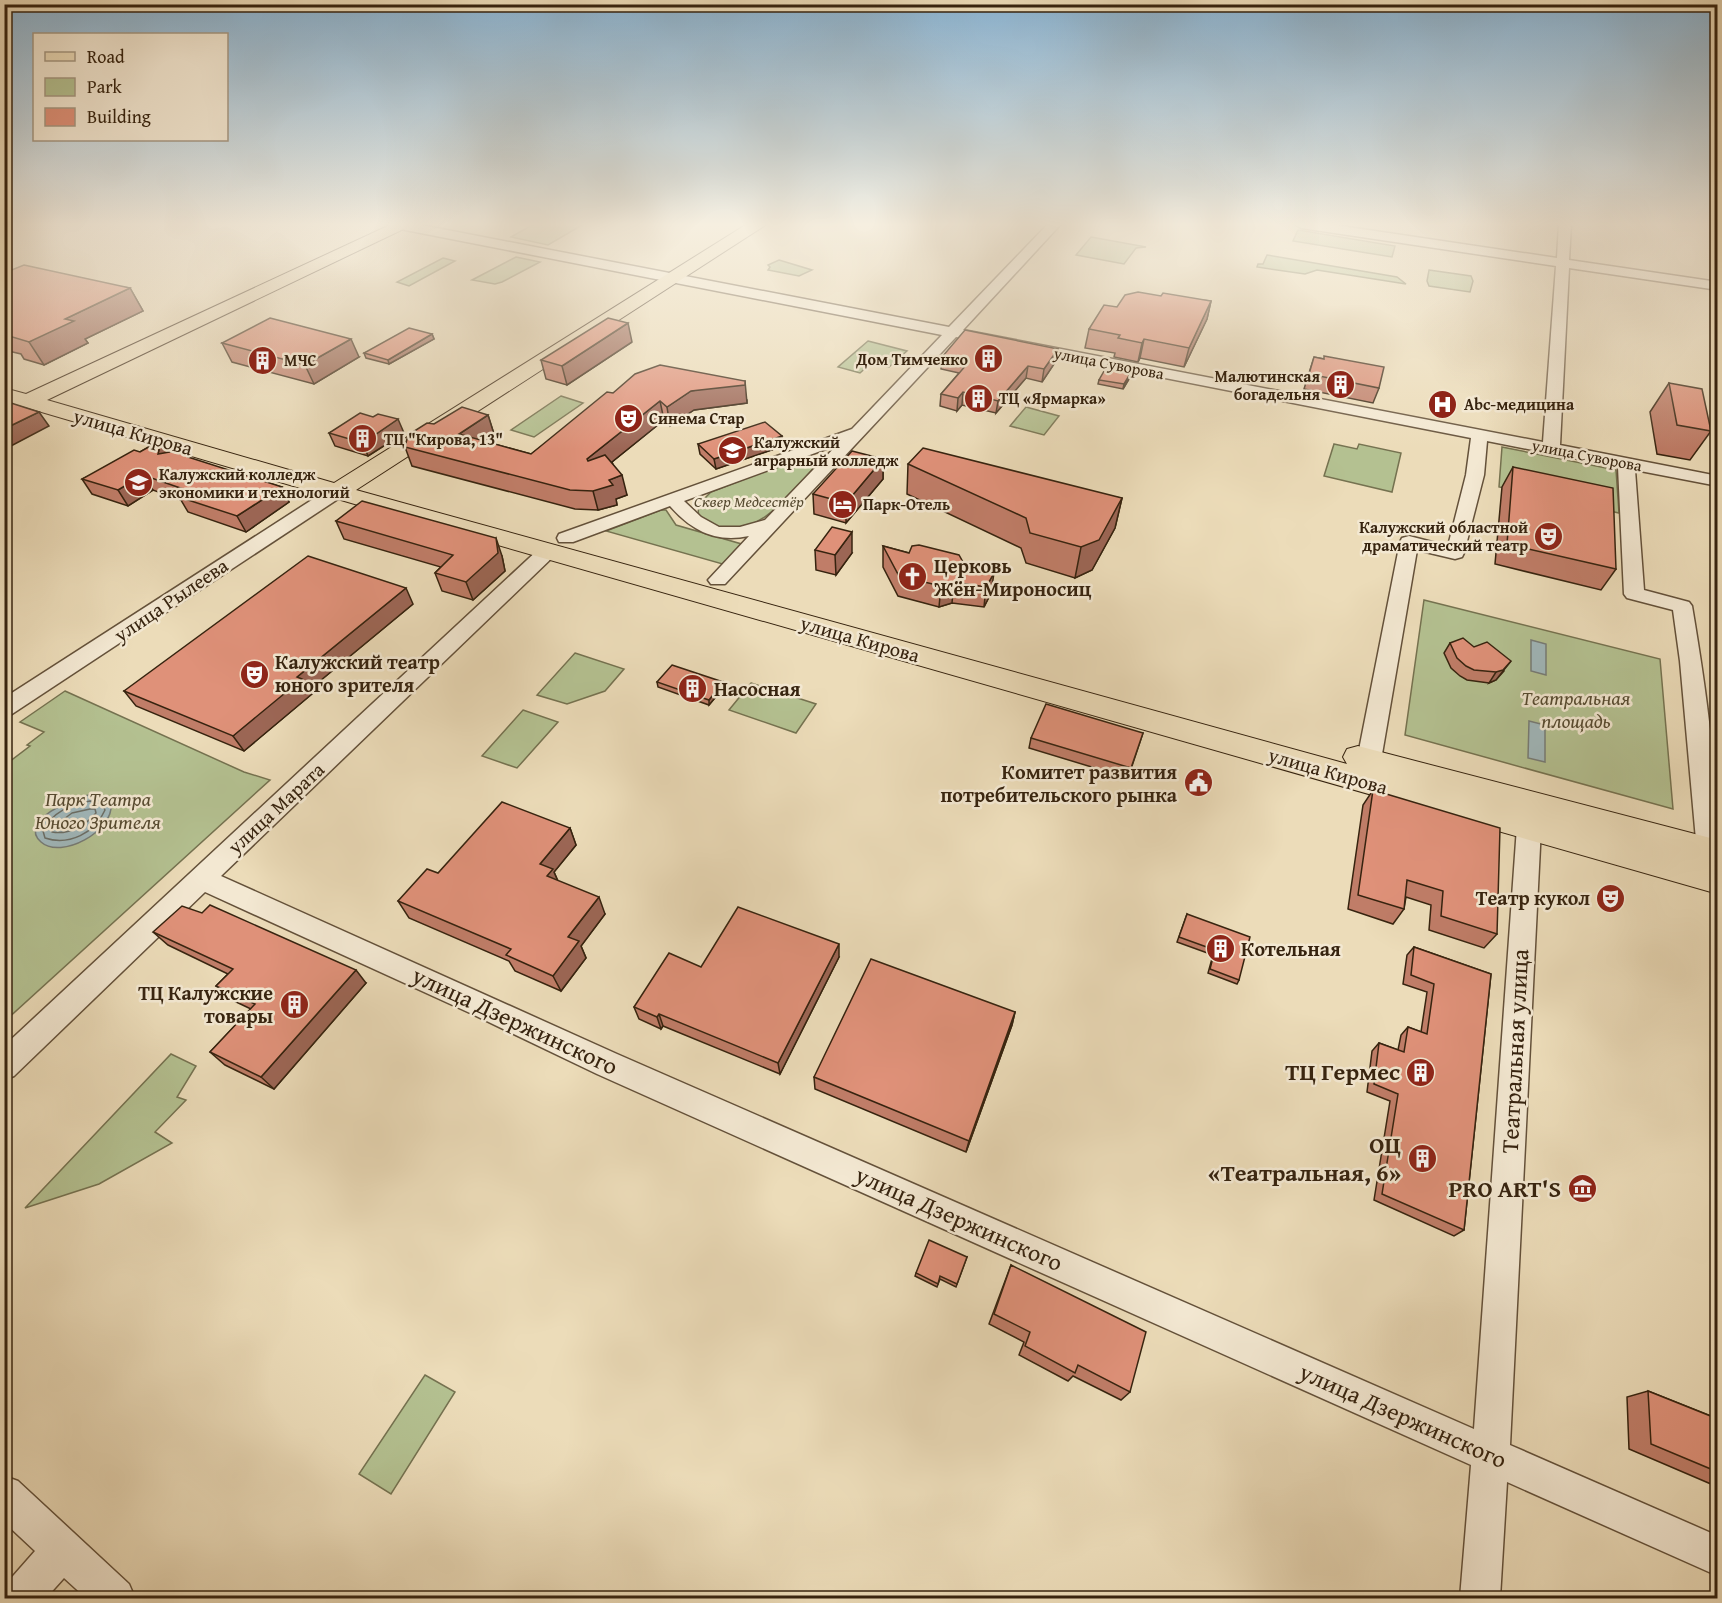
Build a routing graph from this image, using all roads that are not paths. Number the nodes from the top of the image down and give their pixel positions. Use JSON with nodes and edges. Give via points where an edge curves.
{"nodes":[{"id":1,"x":246,"y":299,"type":"edge"},
{"id":2,"x":645,"y":299,"type":"edge"},
{"id":3,"x":774,"y":299,"type":"edge"},
{"id":4,"x":986,"y":299,"type":"edge"},
{"id":5,"x":1561,"y":299,"type":"edge"},
{"id":6,"x":954,"y":333,"type":"junction"},
{"id":7,"x":4,"y":379,"type":"edge"},
{"id":8,"x":48,"y":392,"type":"junction"},
{"id":9,"x":4,"y":394,"type":"edge"},
{"id":10,"x":28,"y":401,"type":"junction"},
{"id":11,"x":4,"y":412,"type":"edge"},
{"id":12,"x":856,"y":432,"type":"junction"},
{"id":13,"x":1480,"y":435,"type":"junction"},
{"id":14,"x":1551,"y":449,"type":"junction"},
{"id":15,"x":1626,"y":463,"type":"junction"},
{"id":16,"x":1718,"y":481,"type":"edge"},
{"id":17,"x":348,"y":485,"type":"junction"},
{"id":18,"x":673,"y":499,"type":"junction"},
{"id":19,"x":771,"y":523,"type":"junction"},
{"id":20,"x":557,"y":544,"type":"junction"},
{"id":21,"x":718,"y":580,"type":"junction"},
{"id":22,"x":4,"y":709,"type":"edge"},
{"id":23,"x":1369,"y":760,"type":"junction"},
{"id":24,"x":1529,"y":827,"type":"junction"},
{"id":25,"x":1714,"y":852,"type":"edge"},
{"id":26,"x":202,"y":879,"type":"junction"},
{"id":27,"x":1718,"y":880,"type":"edge"},
{"id":28,"x":4,"y":1066,"type":"edge"},
{"id":29,"x":1491,"y":1455,"type":"junction"},
{"id":30,"x":4,"y":1495,"type":"edge"},
{"id":31,"x":63,"y":1549,"type":"junction"},
{"id":32,"x":1718,"y":1556,"type":"edge"},
{"id":33,"x":20,"y":1599,"type":"edge"},
{"id":34,"x":114,"y":1599,"type":"edge"},
{"id":35,"x":1480,"y":1599,"type":"edge"}],
"edges":[{"from":1,"to":8,"type":"main road"},
{"from":2,"to":17,"type":"main road","name":"улица Рылеева"},
{"from":3,"to":6,"type":"street","name":"улица Суворова"},
{"from":4,"to":6,"type":"street"},
{"from":5,"to":14,"type":"street"},
{"from":6,"to":12,"type":"street"},
{"from":6,"to":13,"type":"street","name":"улица Суворова"},
{"from":7,"to":8,"type":"main road","name":"улица Кирова"},
{"from":8,"to":10,"type":"main road"},
{"from":8,"to":17,"type":"main road","name":"улица Кирова"},
{"from":9,"to":10,"type":"main road","name":"улица Кирова"},
{"from":10,"to":11,"type":"street"},
{"from":10,"to":17,"type":"main road","name":"улица Кирова"},
{"from":12,"to":18,"type":"street"},
{"from":12,"to":19,"type":"street"},
{"from":13,"to":14,"type":"street","name":"улица Суворова"},
{"from":13,"to":23,"type":"street","via":[[1475,475],[1455,553],[1409,542]]},
{"from":14,"to":15,"type":"street","name":"улица Суворова"},
{"from":15,"to":16,"type":"street","name":"улица Суворова"},
{"from":15,"to":25,"type":"street","via":[[1634,594],[1682,606]]},
{"from":17,"to":20,"type":"main road","name":"улица Кирова"},
{"from":17,"to":22,"type":"street","name":"улица Рылеева"},
{"from":18,"to":19,"type":"street","via":[[704,528],[726,533],[749,531]]},
{"from":18,"to":20,"type":"street"},
{"from":19,"to":21,"type":"street"},
{"from":20,"to":21,"type":"main road","name":"улица Кирова"},
{"from":20,"to":24,"type":"main road","name":"улица Кирова"},
{"from":20,"to":26,"type":"street","name":"улица Марата"},
{"from":21,"to":23,"type":"main road","name":"улица Кирова"},
{"from":23,"to":25,"type":"main road","name":"улица Кирова"},
{"from":24,"to":27,"type":"main road","name":"улица Кирова"},
{"from":24,"to":29,"type":"street","name":"Театральная улица"},
{"from":26,"to":28,"type":"street","name":"улица Марата"},
{"from":26,"to":29,"type":"street","name":"улица Дзержинского","via":[[607,1064]]},
{"from":29,"to":32,"type":"street","name":"улица Дзержинского"},
{"from":29,"to":35,"type":"street","name":"Театральная улица"},
{"from":30,"to":31,"type":"street"},
{"from":31,"to":33,"type":"street"},
{"from":31,"to":34,"type":"street"}]}
